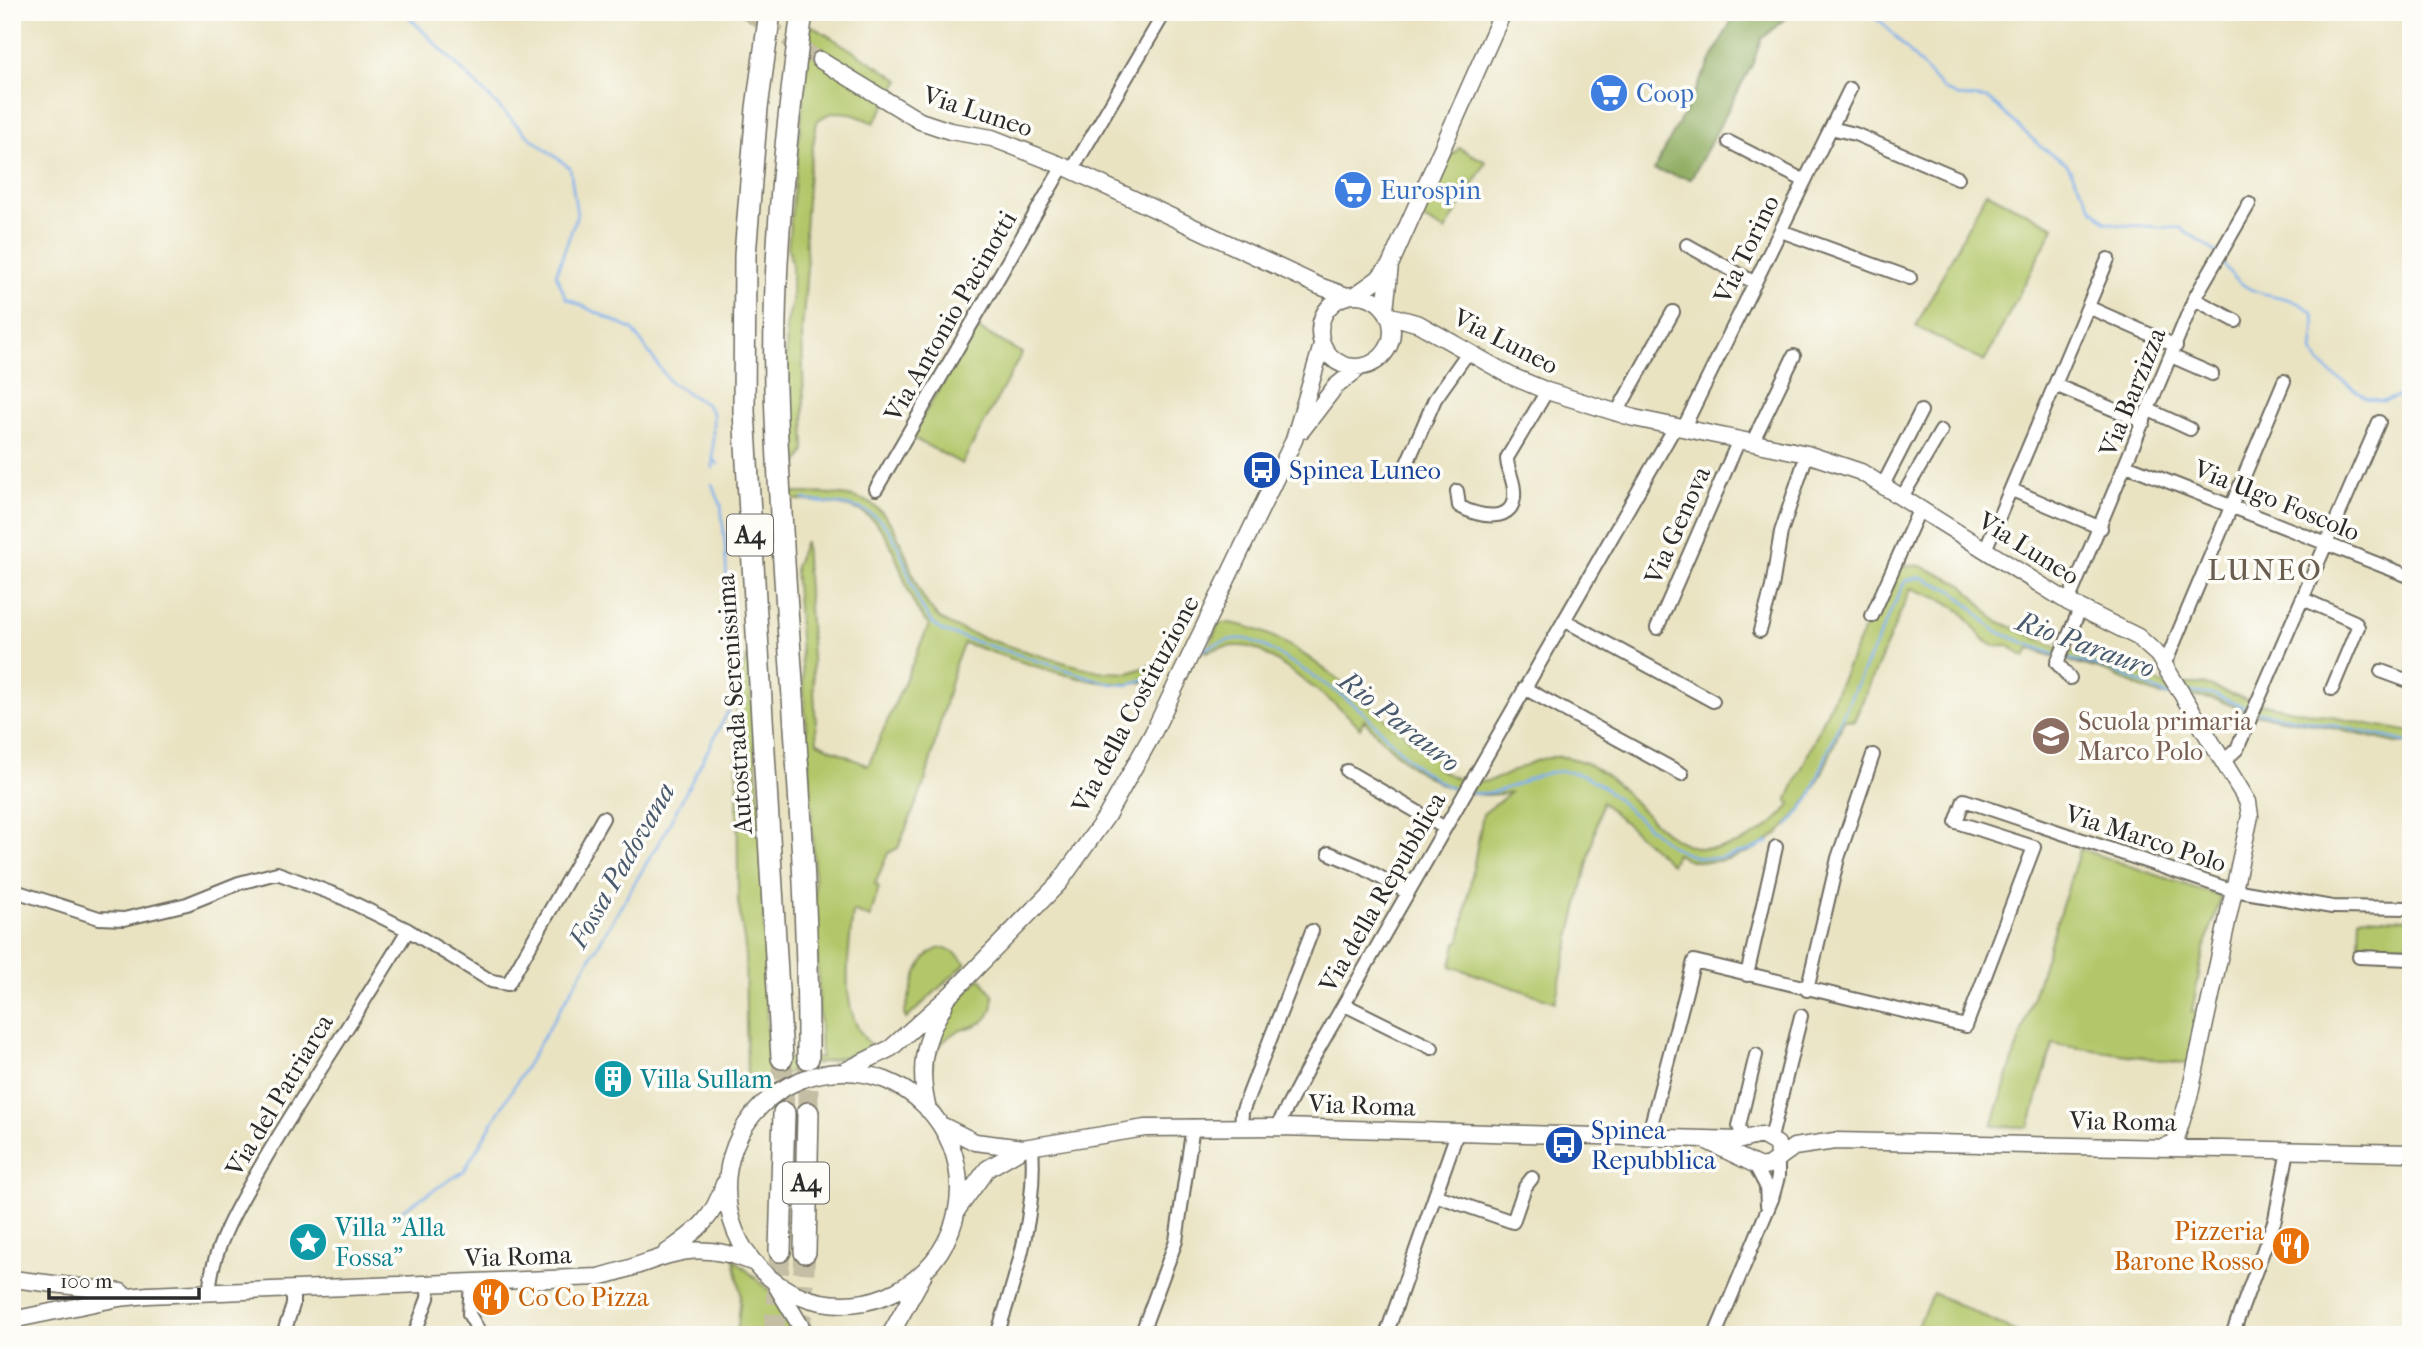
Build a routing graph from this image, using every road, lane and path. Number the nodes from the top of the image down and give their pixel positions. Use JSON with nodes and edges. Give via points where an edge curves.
{"nodes":[{"id":1,"x":771,"y":12,"type":"edge"},
{"id":2,"x":803,"y":12,"type":"edge"},
{"id":3,"x":1166,"y":12,"type":"edge"},
{"id":4,"x":1503,"y":12,"type":"edge"},
{"id":5,"x":820,"y":60,"type":"tunnel mouth"},
{"id":6,"x":1850,"y":89,"type":"dead end"},
{"id":7,"x":1831,"y":128,"type":"junction"},
{"id":8,"x":1729,"y":142,"type":"dead end"},
{"id":9,"x":1068,"y":168,"type":"junction"},
{"id":10,"x":1958,"y":178,"type":"dead end"},
{"id":11,"x":1805,"y":181,"type":"junction"},
{"id":12,"x":2249,"y":204,"type":"dead end"},
{"id":13,"x":1781,"y":231,"type":"junction"},
{"id":14,"x":1687,"y":244,"type":"dead end"},
{"id":15,"x":2108,"y":259,"type":"dead end"},
{"id":16,"x":1390,"y":265,"type":"junction"},
{"id":17,"x":1910,"y":278,"type":"dead end"},
{"id":18,"x":1755,"y":283,"type":"junction"},
{"id":19,"x":1319,"y":286,"type":"junction"},
{"id":20,"x":1352,"y":295,"type":"junction"},
{"id":21,"x":2194,"y":299,"type":"junction"},
{"id":22,"x":2088,"y":307,"type":"junction"},
{"id":23,"x":1387,"y":312,"type":"junction"},
{"id":24,"x":1673,"y":312,"type":"dead end"},
{"id":25,"x":1324,"y":313,"type":"junction"},
{"id":26,"x":2236,"y":321,"type":"dead end"},
{"id":27,"x":1429,"y":330,"type":"junction"},
{"id":28,"x":1392,"y":336,"type":"junction"},
{"id":29,"x":1322,"y":345,"type":"junction"},
{"id":30,"x":1469,"y":351,"type":"junction"},
{"id":31,"x":2173,"y":351,"type":"junction"},
{"id":32,"x":1794,"y":356,"type":"dead end"},
{"id":33,"x":1360,"y":367,"type":"junction"},
{"id":34,"x":2213,"y":374,"type":"dead end"},
{"id":35,"x":2284,"y":381,"type":"dead end"},
{"id":36,"x":2055,"y":385,"type":"junction"},
{"id":37,"x":1546,"y":391,"type":"junction"},
{"id":38,"x":1921,"y":411,"type":"dead end"},
{"id":39,"x":1616,"y":414,"type":"junction"},
{"id":40,"x":2147,"y":416,"type":"junction"},
{"id":41,"x":2379,"y":422,"type":"dead end"},
{"id":42,"x":1679,"y":428,"type":"junction"},
{"id":43,"x":2190,"y":429,"type":"dead end"},
{"id":44,"x":1941,"y":431,"type":"dead end"},
{"id":45,"x":1294,"y":440,"type":"junction"},
{"id":46,"x":1746,"y":442,"type":"junction"},
{"id":47,"x":1807,"y":454,"type":"junction"},
{"id":48,"x":2126,"y":465,"type":"junction"},
{"id":49,"x":1405,"y":468,"type":"dead end"},
{"id":50,"x":1883,"y":485,"type":"junction"},
{"id":51,"x":876,"y":489,"type":"dead end"},
{"id":52,"x":2012,"y":490,"type":"junction"},
{"id":53,"x":1457,"y":491,"type":"dead end"},
{"id":54,"x":1902,"y":497,"type":"junction"},
{"id":55,"x":1920,"y":508,"type":"junction"},
{"id":56,"x":2232,"y":508,"type":"junction"},
{"id":57,"x":2101,"y":528,"type":"junction"},
{"id":58,"x":2327,"y":545,"type":"junction"},
{"id":59,"x":1985,"y":550,"type":"junction"},
{"id":60,"x":2411,"y":578,"type":"edge"},
{"id":61,"x":2303,"y":599,"type":"junction"},
{"id":62,"x":2074,"y":606,"type":"junction"},
{"id":63,"x":1872,"y":616,"type":"dead end"},
{"id":64,"x":1564,"y":620,"type":"junction"},
{"id":65,"x":1657,"y":628,"type":"dead end"},
{"id":66,"x":1760,"y":631,"type":"dead end"},
{"id":67,"x":2163,"y":661,"type":"junction"},
{"id":68,"x":2381,"y":671,"type":"dead end"},
{"id":69,"x":2070,"y":678,"type":"dead end"},
{"id":70,"x":2411,"y":682,"type":"edge"},
{"id":71,"x":1524,"y":688,"type":"junction"},
{"id":72,"x":2332,"y":689,"type":"dead end"},
{"id":73,"x":1713,"y":701,"type":"dead end"},
{"id":74,"x":1873,"y":755,"type":"dead end"},
{"id":75,"x":2223,"y":762,"type":"junction"},
{"id":76,"x":1347,"y":771,"type":"dead end"},
{"id":77,"x":1682,"y":774,"type":"dead end"},
{"id":78,"x":603,"y":818,"type":"dead end"},
{"id":79,"x":1445,"y":828,"type":"junction"},
{"id":80,"x":2041,"y":828,"type":"junction"},
{"id":81,"x":1776,"y":847,"type":"dead end"},
{"id":82,"x":2034,"y":847,"type":"junction"},
{"id":83,"x":1329,"y":853,"type":"dead end"},
{"id":84,"x":12,"y":890,"type":"edge"},
{"id":85,"x":2236,"y":891,"type":"junction"},
{"id":86,"x":1408,"y":893,"type":"junction"},
{"id":87,"x":2411,"y":908,"type":"edge"},
{"id":88,"x":408,"y":930,"type":"junction"},
{"id":89,"x":1312,"y":931,"type":"dead end"},
{"id":90,"x":2359,"y":957,"type":"dead end"},
{"id":91,"x":2411,"y":959,"type":"edge"},
{"id":92,"x":1747,"y":975,"type":"junction"},
{"id":93,"x":1807,"y":990,"type":"junction"},
{"id":94,"x":951,"y":994,"type":"junction"},
{"id":95,"x":1345,"y":1004,"type":"junction"},
{"id":96,"x":1801,"y":1016,"type":"dead end"},
{"id":97,"x":1432,"y":1048,"type":"dead end"},
{"id":98,"x":1756,"y":1055,"type":"dead end"},
{"id":99,"x":782,"y":1058,"type":"tunnel mouth"},
{"id":100,"x":808,"y":1058,"type":"tunnel mouth"},
{"id":101,"x":845,"y":1071,"type":"junction"},
{"id":102,"x":2189,"y":1097,"type":"junction"},
{"id":103,"x":928,"y":1110,"type":"junction"},
{"id":104,"x":784,"y":1113,"type":"tunnel mouth"},
{"id":105,"x":808,"y":1113,"type":"tunnel mouth"},
{"id":106,"x":941,"y":1125,"type":"junction"},
{"id":107,"x":1193,"y":1126,"type":"junction"},
{"id":108,"x":1241,"y":1127,"type":"junction"},
{"id":109,"x":1281,"y":1127,"type":"junction"},
{"id":110,"x":1457,"y":1132,"type":"junction"},
{"id":111,"x":1651,"y":1137,"type":"junction"},
{"id":112,"x":1701,"y":1139,"type":"junction"},
{"id":113,"x":1742,"y":1139,"type":"junction"},
{"id":114,"x":1028,"y":1147,"type":"junction"},
{"id":115,"x":2165,"y":1147,"type":"junction"},
{"id":116,"x":2187,"y":1147,"type":"junction"},
{"id":117,"x":1775,"y":1148,"type":"junction"},
{"id":118,"x":2288,"y":1150,"type":"junction"},
{"id":119,"x":2411,"y":1153,"type":"edge"},
{"id":120,"x":1740,"y":1159,"type":"junction"},
{"id":121,"x":728,"y":1173,"type":"junction"},
{"id":122,"x":1760,"y":1173,"type":"junction"},
{"id":123,"x":1532,"y":1178,"type":"dead end"},
{"id":124,"x":1778,"y":1178,"type":"junction"},
{"id":125,"x":1435,"y":1195,"type":"junction"},
{"id":126,"x":957,"y":1210,"type":"junction"},
{"id":127,"x":1767,"y":1212,"type":"junction"},
{"id":128,"x":780,"y":1251,"type":"tunnel mouth"},
{"id":129,"x":805,"y":1252,"type":"tunnel mouth"},
{"id":130,"x":661,"y":1256,"type":"junction"},
{"id":131,"x":755,"y":1264,"type":"junction"},
{"id":132,"x":926,"y":1270,"type":"junction"},
{"id":133,"x":772,"y":1280,"type":"junction"},
{"id":134,"x":12,"y":1281,"type":"edge"},
{"id":135,"x":471,"y":1283,"type":"junction"},
{"id":136,"x":429,"y":1284,"type":"junction"},
{"id":137,"x":35,"y":1289,"type":"junction"},
{"id":138,"x":293,"y":1290,"type":"junction"},
{"id":139,"x":210,"y":1293,"type":"junction"},
{"id":140,"x":148,"y":1295,"type":"junction"},
{"id":141,"x":73,"y":1306,"type":"junction"},
{"id":142,"x":38,"y":1314,"type":"junction"},
{"id":143,"x":12,"y":1320,"type":"edge"},
{"id":144,"x":283,"y":1335,"type":"edge"},
{"id":145,"x":414,"y":1335,"type":"edge"},
{"id":146,"x":481,"y":1335,"type":"edge"},
{"id":147,"x":806,"y":1335,"type":"edge"},
{"id":148,"x":890,"y":1335,"type":"edge"},
{"id":149,"x":998,"y":1335,"type":"edge"},
{"id":150,"x":1141,"y":1335,"type":"edge"},
{"id":151,"x":1387,"y":1335,"type":"edge"},
{"id":152,"x":1716,"y":1335,"type":"edge"},
{"id":153,"x":2232,"y":1335,"type":"edge"}],
"edges":[{"from":1,"to":99,"type":"highway","name":"Autostrada Serenissima","number":"A4","via":[[744,255],[744,384]]},
{"from":2,"to":100,"type":"highway","number":"A4","via":[[789,111],[777,260],[775,389],[804,864]]},
{"from":3,"to":9,"type":"street","name":"Via Antonio Pacinotti"},
{"from":4,"to":16,"type":"street"},
{"from":5,"to":9,"type":"street","name":"Via Luneo","via":[[920,121],[992,138]]},
{"from":6,"to":7,"type":"street","name":"Via Torino"},
{"from":7,"to":10,"type":"street"},
{"from":7,"to":11,"type":"street","name":"Via Torino"},
{"from":8,"to":11,"type":"street"},
{"from":9,"to":19,"type":"street","name":"Via Luneo"},
{"from":9,"to":51,"type":"street","name":"Via Antonio Pacinotti"},
{"from":11,"to":13,"type":"street","name":"Via Torino"},
{"from":12,"to":21,"type":"street","name":"Via Barzizza"},
{"from":13,"to":17,"type":"street"},
{"from":13,"to":18,"type":"street","name":"Via Torino"},
{"from":14,"to":18,"type":"street"},
{"from":15,"to":22,"type":"street"},
{"from":16,"to":20,"type":"street","via":[[1378,279]]},
{"from":16,"to":23,"type":"street"},
{"from":18,"to":42,"type":"street","name":"Via Torino"},
{"from":19,"to":20,"type":"street","name":"Via Luneo"},
{"from":19,"to":25,"type":"street"},
{"from":20,"to":23,"type":"street","via":[[1375,300]]},
{"from":20,"to":25,"type":"street","via":[[1334,302]]},
{"from":21,"to":26,"type":"street"},
{"from":21,"to":31,"type":"street","name":"Via Barzizza"},
{"from":22,"to":31,"type":"street"},
{"from":22,"to":36,"type":"street"},
{"from":23,"to":27,"type":"street","name":"Via Luneo"},
{"from":23,"to":28,"type":"street"},
{"from":24,"to":39,"type":"street"},
{"from":25,"to":29,"type":"street","via":[[1319,333]]},
{"from":27,"to":28,"type":"street","name":"Via Luneo","via":[[1406,329]]},
{"from":27,"to":30,"type":"street","name":"Via Luneo"},
{"from":28,"to":33,"type":"street","via":[[1381,357]]},
{"from":29,"to":33,"type":"street","via":[[1338,363]]},
{"from":29,"to":45,"type":"street","name":"Via della Costituzione"},
{"from":30,"to":37,"type":"street","name":"Via Luneo"},
{"from":30,"to":49,"type":"street","via":[[1435,399]]},
{"from":31,"to":34,"type":"street"},
{"from":31,"to":40,"type":"street","name":"Via Barzizza"},
{"from":32,"to":46,"type":"street","name":"Via Genova"},
{"from":33,"to":45,"type":"street","name":"Via della Costituzione","via":[[1321,401]]},
{"from":35,"to":56,"type":"street"},
{"from":36,"to":40,"type":"street"},
{"from":36,"to":52,"type":"street"},
{"from":37,"to":39,"type":"street","name":"Via Luneo"},
{"from":37,"to":53,"type":"street","via":[[1507,458],[1514,490],[1508,508],[1497,516],[1482,517],[1459,506]]},
{"from":38,"to":50,"type":"street"},
{"from":39,"to":42,"type":"street","name":"Via Luneo"},
{"from":40,"to":43,"type":"street"},
{"from":40,"to":48,"type":"street","name":"Via Barzizza"},
{"from":41,"to":58,"type":"street"},
{"from":42,"to":46,"type":"street","name":"Via Luneo"},
{"from":42,"to":64,"type":"street","name":"Via della Repubblica"},
{"from":44,"to":54,"type":"street"},
{"from":45,"to":94,"type":"street","name":"Via della Costituzione","via":[[1152,735],[1106,817],[1059,883]]},
{"from":46,"to":47,"type":"street","name":"Via Luneo"},
{"from":46,"to":65,"type":"street","name":"Via Genova"},
{"from":47,"to":50,"type":"street","name":"Via Luneo","via":[[1843,464]]},
{"from":47,"to":66,"type":"street","via":[[1781,532]]},
{"from":48,"to":56,"type":"street","name":"Via Ugo Foscolo"},
{"from":48,"to":57,"type":"street","name":"Via Barzizza"},
{"from":50,"to":54,"type":"street","name":"Via Luneo"},
{"from":52,"to":57,"type":"street"},
{"from":52,"to":59,"type":"street"},
{"from":54,"to":55,"type":"street","name":"Via Luneo"},
{"from":55,"to":59,"type":"street","name":"Via Luneo"},
{"from":55,"to":63,"type":"street"},
{"from":56,"to":58,"type":"street","name":"Via Ugo Foscolo"},
{"from":56,"to":67,"type":"street"},
{"from":57,"to":62,"type":"street","name":"Via Barzizza"},
{"from":58,"to":60,"type":"street","name":"Via Ugo Foscolo"},
{"from":58,"to":61,"type":"street"},
{"from":59,"to":62,"type":"street","name":"Via Luneo"},
{"from":61,"to":72,"type":"street","via":[[2358,627]]},
{"from":61,"to":75,"type":"street","via":[[2237,749]]},
{"from":62,"to":67,"type":"street","name":"Via Luneo","via":[[2138,637]]},
{"from":62,"to":69,"type":"street","name":"Via Barzizza","via":[[2060,657]]},
{"from":64,"to":71,"type":"street","name":"Via della Repubblica"},
{"from":64,"to":73,"type":"street"},
{"from":67,"to":75,"type":"street","name":"Via Luneo"},
{"from":68,"to":70,"type":"street"},
{"from":71,"to":77,"type":"street"},
{"from":71,"to":79,"type":"street","name":"Via della Repubblica"},
{"from":74,"to":93,"type":"street","via":[[1838,858]]},
{"from":75,"to":85,"type":"street","name":"Via Luneo","via":[[2250,811]]},
{"from":76,"to":79,"type":"street"},
{"from":78,"to":88,"type":"street","via":[[508,984],[491,981]]},
{"from":79,"to":86,"type":"street","name":"Via della Repubblica"},
{"from":80,"to":82,"type":"street","name":"Via Marco Polo"},
{"from":80,"to":82,"type":"street","name":"Via Marco Polo","via":[[1964,800],[1955,822]]},
{"from":80,"to":85,"type":"street","name":"Via Marco Polo"},
{"from":81,"to":92,"type":"street"},
{"from":82,"to":93,"type":"street","name":"Via Marco Polo","via":[[1966,1026]]},
{"from":83,"to":86,"type":"street"},
{"from":84,"to":88,"type":"street","via":[[99,918],[124,919],[187,904],[277,873],[339,896]]},
{"from":85,"to":87,"type":"street","name":"Via Marco Polo","via":[[2332,907]]},
{"from":85,"to":102,"type":"street","name":"Via Luneo"},
{"from":86,"to":95,"type":"street","name":"Via della Repubblica"},
{"from":88,"to":139,"type":"street","name":"Via del Patriarca","via":[[237,1209],[215,1263]]},
{"from":89,"to":108,"type":"street","via":[[1242,1112]]},
{"from":90,"to":91,"type":"street"},
{"from":92,"to":93,"type":"street"},
{"from":92,"to":111,"type":"street","via":[[1694,961]]},
{"from":94,"to":101,"type":"street","via":[[891,1048]]},
{"from":94,"to":103,"type":"street","via":[[923,1052],[921,1076]]},
{"from":95,"to":97,"type":"street"},
{"from":95,"to":109,"type":"street","name":"Via della Repubblica","via":[[1283,1114]]},
{"from":96,"to":117,"type":"street"},
{"from":98,"to":113,"type":"street","via":[[1739,1126]]},
{"from":101,"to":103,"type":"street","via":[[891,1081]]},
{"from":101,"to":121,"type":"street","via":[[799,1080],[773,1095],[743,1128]]},
{"from":102,"to":115,"type":"street","name":"Via Luneo","via":[[2175,1140]]},
{"from":102,"to":116,"type":"street","name":"Via Luneo"},
{"from":103,"to":106,"type":"street"},
{"from":104,"to":128,"type":"highway","number":"A4"},
{"from":105,"to":129,"type":"highway","number":"A4"},
{"from":106,"to":114,"type":"street","via":[[975,1142]]},
{"from":106,"to":126,"type":"street","via":[[958,1168]]},
{"from":107,"to":108,"type":"street","name":"Via Roma"},
{"from":107,"to":114,"type":"street","name":"Via Roma","via":[[1109,1133]]},
{"from":107,"to":150,"type":"street","via":[[1176,1241]]},
{"from":108,"to":109,"type":"street","name":"Via Roma"},
{"from":109,"to":110,"type":"street","name":"Via Roma"},
{"from":110,"to":111,"type":"street","name":"Via Roma"},
{"from":110,"to":125,"type":"street"},
{"from":111,"to":112,"type":"street","name":"Via Roma"},
{"from":112,"to":113,"type":"street","name":"Via Roma"},
{"from":112,"to":120,"type":"street","name":"Via Roma"},
{"from":113,"to":117,"type":"street","name":"Via Roma","via":[[1761,1135]]},
{"from":113,"to":120,"type":"street","via":[[1737,1148]]},
{"from":114,"to":126,"type":"street","via":[[987,1169]]},
{"from":114,"to":149,"type":"street","via":[[1033,1193]]},
{"from":115,"to":116,"type":"street","name":"Via Roma"},
{"from":115,"to":117,"type":"street","name":"Via Roma","via":[[1835,1140]]},
{"from":116,"to":118,"type":"street","name":"Via Roma"},
{"from":117,"to":122,"type":"street","name":"Via Roma","via":[[1769,1165]]},
{"from":117,"to":124,"type":"street"},
{"from":118,"to":119,"type":"street","name":"Via Roma"},
{"from":118,"to":153,"type":"street","via":[[2281,1202]]},
{"from":120,"to":122,"type":"street","name":"Via Roma"},
{"from":121,"to":130,"type":"street","via":[[711,1216]]},
{"from":121,"to":131,"type":"street","via":[[727,1200],[733,1226]]},
{"from":122,"to":124,"type":"street"},
{"from":122,"to":127,"type":"street"},
{"from":123,"to":125,"type":"street","via":[[1513,1222]]},
{"from":124,"to":127,"type":"street"},
{"from":125,"to":151,"type":"street"},
{"from":126,"to":132,"type":"street","via":[[946,1244]]},
{"from":127,"to":152,"type":"street"},
{"from":130,"to":131,"type":"street","via":[[709,1248]]},
{"from":130,"to":135,"type":"street","name":"Via Roma","via":[[597,1277]]},
{"from":131,"to":133,"type":"street"},
{"from":132,"to":133,"type":"street","via":[[887,1296],[848,1304],[816,1301]]},
{"from":132,"to":148,"type":"street"},
{"from":133,"to":147,"type":"street"},
{"from":134,"to":137,"type":"street"},
{"from":134,"to":140,"type":"street"},
{"from":135,"to":136,"type":"street","name":"Via Roma"},
{"from":135,"to":146,"type":"street","via":[[469,1314]]},
{"from":136,"to":138,"type":"street","name":"Via Roma"},
{"from":136,"to":145,"type":"street"},
{"from":137,"to":141,"type":"street"},
{"from":137,"to":142,"type":"street","via":[[42,1301]]},
{"from":138,"to":139,"type":"street","name":"Via Roma"},
{"from":138,"to":144,"type":"street"},
{"from":139,"to":140,"type":"street","name":"Via Roma"},
{"from":140,"to":141,"type":"street"},
{"from":141,"to":142,"type":"street"},
{"from":142,"to":143,"type":"street"}]}
